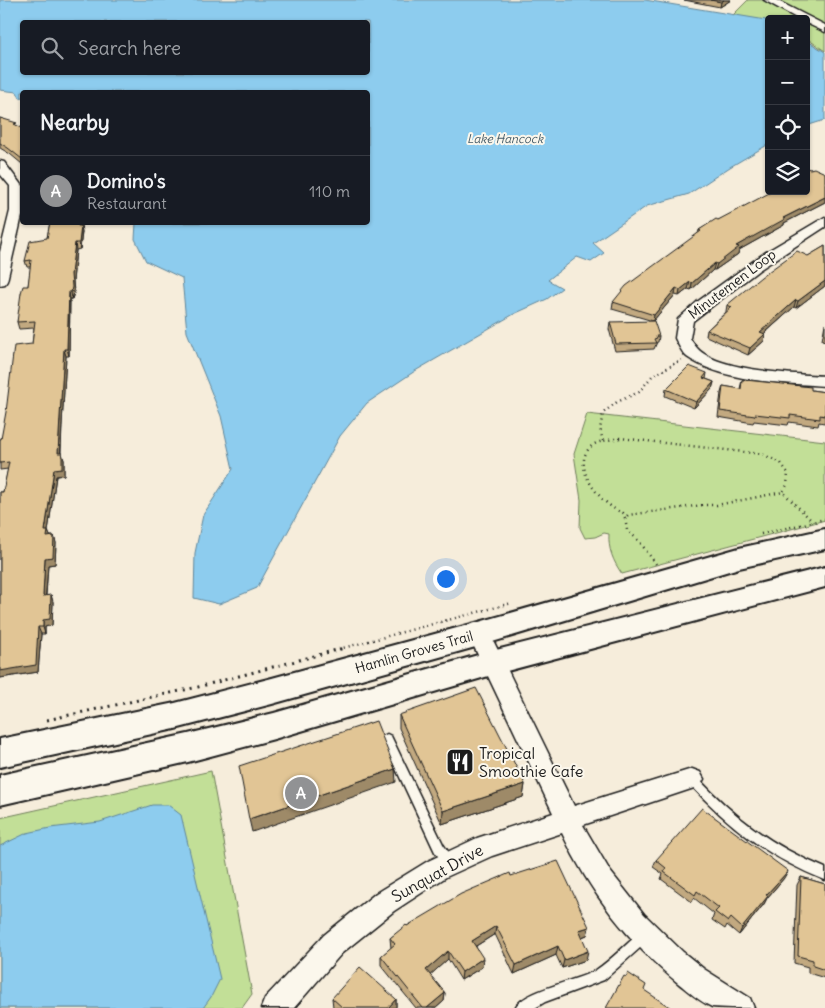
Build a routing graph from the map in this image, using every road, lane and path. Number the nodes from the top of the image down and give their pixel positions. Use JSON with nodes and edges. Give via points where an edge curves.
{"nodes":[{"id":1,"x":770,"y":0,"type":"edge"},
{"id":2,"x":825,"y":29,"type":"edge"},
{"id":3,"x":0,"y":165,"type":"edge"},
{"id":4,"x":825,"y":220,"type":"edge"},
{"id":5,"x":0,"y":281,"type":"edge"},
{"id":6,"x":686,"y":358,"type":"dead end"},
{"id":7,"x":825,"y":381,"type":"edge"},
{"id":8,"x":603,"y":441,"type":"junction"},
{"id":9,"x":783,"y":492,"type":"junction"},
{"id":10,"x":626,"y":518,"type":"junction"},
{"id":11,"x":825,"y":520,"type":"edge"},
{"id":12,"x":819,"y":530,"type":"edge"},
{"id":13,"x":756,"y":535,"type":"dead end"},
{"id":14,"x":665,"y":561,"type":"dead end"},
{"id":15,"x":656,"y":564,"type":"junction"},
{"id":16,"x":647,"y":566,"type":"dead end"},
{"id":17,"x":825,"y":577,"type":"edge"},
{"id":18,"x":518,"y":601,"type":"dead end"},
{"id":19,"x":480,"y":634,"type":"junction"},
{"id":20,"x":492,"y":663,"type":"junction"},
{"id":21,"x":42,"y":721,"type":"dead end"},
{"id":22,"x":387,"y":739,"type":"dead end"},
{"id":23,"x":0,"y":754,"type":"edge"},
{"id":24,"x":692,"y":779,"type":"joint"},
{"id":25,"x":0,"y":790,"type":"edge"},
{"id":26,"x":568,"y":818,"type":"junction"},
{"id":27,"x":450,"y":863,"type":"junction"},
{"id":28,"x":825,"y":874,"type":"edge"},
{"id":29,"x":645,"y":935,"type":"junction"},
{"id":30,"x":275,"y":1008,"type":"edge"},
{"id":31,"x":522,"y":1008,"type":"edge"},
{"id":32,"x":740,"y":1008,"type":"edge"}],
"edges":[{"from":1,"to":2,"type":"street"},
{"from":3,"to":5,"type":"street","via":[[16,186],[17,211]]},
{"from":4,"to":7,"type":"street","name":"Minutemen Loop","via":[[727,285],[686,319],[682,334],[693,353],[718,368]]},
{"from":6,"to":8,"type":"path","via":[[653,375],[639,392],[603,413],[600,429]]},
{"from":8,"to":9,"type":"path","via":[[620,438],[648,440],[762,454],[778,459],[785,468],[789,485]]},
{"from":8,"to":10,"type":"path","via":[[589,448],[584,462],[585,474],[604,502]]},
{"from":9,"to":10,"type":"path","via":[[717,505],[628,515]]},
{"from":9,"to":12,"type":"path"},
{"from":10,"to":15,"type":"path","via":[[627,530],[640,541]]},
{"from":11,"to":12,"type":"path"},
{"from":12,"to":13,"type":"path"},
{"from":12,"to":19,"type":"main road","name":"Hamlin Groves Trail","via":[[739,558]]},
{"from":14,"to":15,"type":"path"},
{"from":15,"to":16,"type":"path"},
{"from":17,"to":20,"type":"main road"},
{"from":18,"to":21,"type":"path","via":[[198,687]]},
{"from":19,"to":20,"type":"street"},
{"from":19,"to":23,"type":"main road","name":"Hamlin Groves Trail","via":[[255,696]]},
{"from":20,"to":25,"type":"main road","via":[[274,726]]},
{"from":20,"to":26,"type":"street"},
{"from":22,"to":27,"type":"lane","via":[[439,848]]},
{"from":24,"to":26,"type":"street","name":"Sunquat Drive"},
{"from":24,"to":28,"type":"lane","via":[[727,815],[764,843]]},
{"from":26,"to":27,"type":"street","name":"Sunquat Drive","via":[[486,846]]},
{"from":26,"to":29,"type":"street","via":[[586,856],[614,899]]},
{"from":27,"to":30,"type":"street","name":"Sunquat Drive","via":[[385,902],[333,944]]},
{"from":29,"to":31,"type":"lane","via":[[598,975],[541,997]]},
{"from":29,"to":32,"type":"street","via":[[681,968]]}]}
